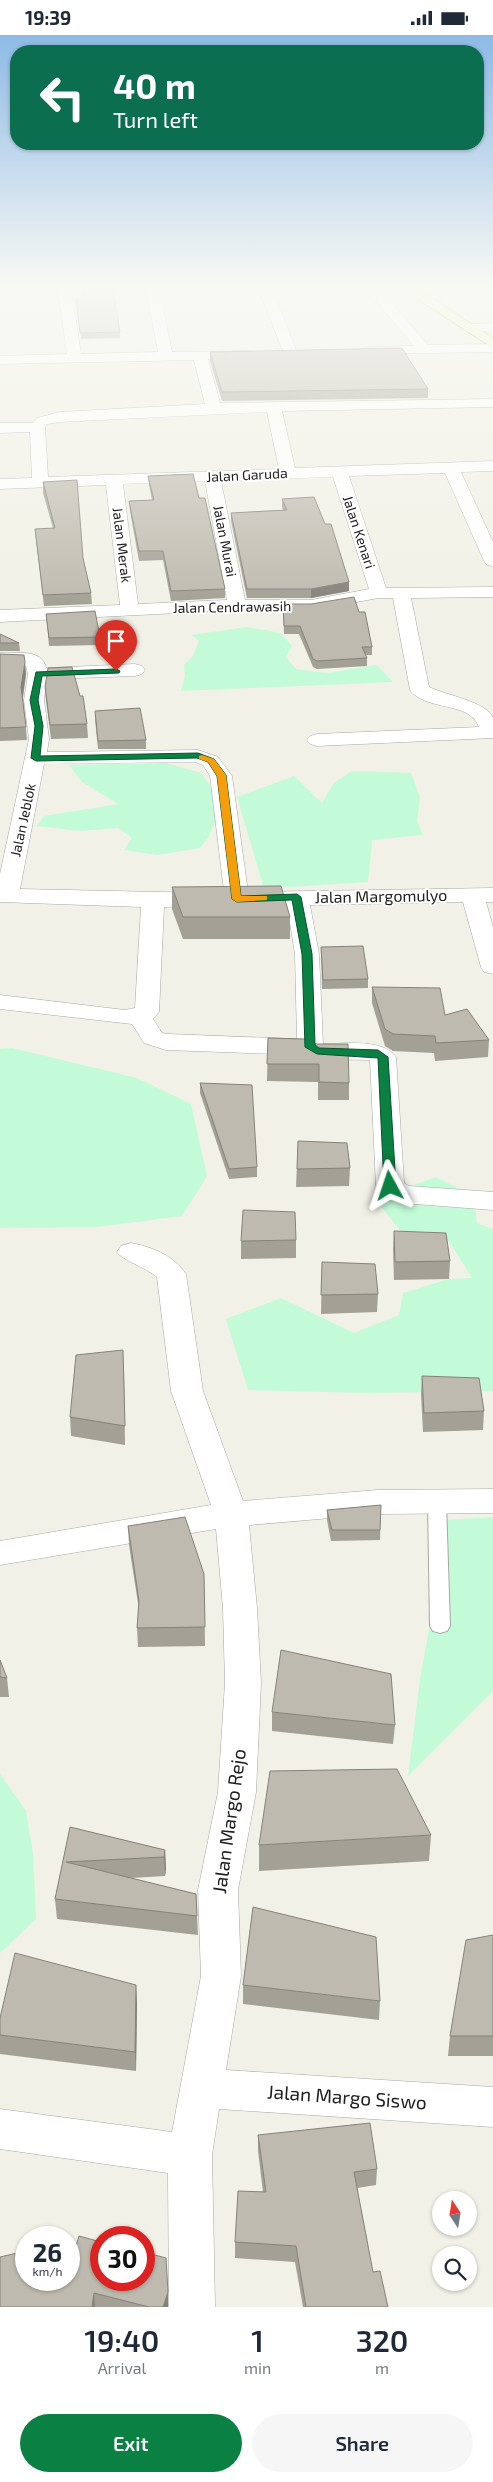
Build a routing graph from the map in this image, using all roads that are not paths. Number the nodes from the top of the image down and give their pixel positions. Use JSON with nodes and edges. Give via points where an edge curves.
{"nodes":[{"id":1,"x":211,"y":395,"type":"edge"},
{"id":2,"x":493,"y":403,"type":"edge"},
{"id":3,"x":214,"y":408,"type":"junction"},
{"id":4,"x":274,"y":408,"type":"junction"},
{"id":5,"x":37,"y":427,"type":"junction"},
{"id":6,"x":0,"y":428,"type":"edge"},
{"id":7,"x":493,"y":466,"type":"edge"},
{"id":8,"x":451,"y":468,"type":"junction"},
{"id":9,"x":340,"y":472,"type":"junction"},
{"id":10,"x":288,"y":473,"type":"junction"},
{"id":11,"x":212,"y":477,"type":"junction"},
{"id":12,"x":114,"y":480,"type":"junction"},
{"id":13,"x":40,"y":483,"type":"junction"},
{"id":14,"x":0,"y":484,"type":"edge"},
{"id":15,"x":493,"y":561,"type":"edge"},
{"id":16,"x":401,"y":592,"type":"junction"},
{"id":17,"x":493,"y":592,"type":"edge"},
{"id":18,"x":379,"y":593,"type":"junction"},
{"id":19,"x":237,"y":605,"type":"junction"},
{"id":20,"x":130,"y":610,"type":"junction"},
{"id":21,"x":0,"y":616,"type":"edge"},
{"id":22,"x":0,"y":659,"type":"edge"},
{"id":23,"x":136,"y":670,"type":"dead end"},
{"id":24,"x":38,"y":674,"type":"junction"},
{"id":25,"x":493,"y":732,"type":"edge"},
{"id":26,"x":317,"y":740,"type":"dead end"},
{"id":27,"x":36,"y":758,"type":"junction"},
{"id":28,"x":4,"y":895,"type":"edge"},
{"id":29,"x":483,"y":895,"type":"edge"},
{"id":30,"x":297,"y":897,"type":"junction"},
{"id":31,"x":237,"y":899,"type":"junction"},
{"id":32,"x":153,"y":900,"type":"junction"},
{"id":33,"x":493,"y":967,"type":"edge"},
{"id":34,"x":0,"y":1003,"type":"edge"},
{"id":35,"x":139,"y":1016,"type":"junction"},
{"id":36,"x":310,"y":1047,"type":"junction"},
{"id":37,"x":493,"y":1201,"type":"edge"},
{"id":38,"x":131,"y":1251,"type":"dead end"},
{"id":39,"x":493,"y":1501,"type":"edge"},
{"id":40,"x":437,"y":1502,"type":"junction"},
{"id":41,"x":231,"y":1514,"type":"junction"},
{"id":42,"x":0,"y":1553,"type":"edge"},
{"id":43,"x":440,"y":1626,"type":"dead end"},
{"id":44,"x":201,"y":2088,"type":"junction"},
{"id":45,"x":493,"y":2107,"type":"edge"},
{"id":46,"x":0,"y":2129,"type":"edge"},
{"id":47,"x":190,"y":2155,"type":"junction"},
{"id":48,"x":192,"y":2307,"type":"edge"}],
"edges":[{"from":1,"to":3,"type":"street"},
{"from":2,"to":4,"type":"street"},
{"from":3,"to":4,"type":"street"},
{"from":3,"to":5,"type":"street","via":[[60,417],[42,421]]},
{"from":4,"to":10,"type":"street"},
{"from":5,"to":6,"type":"street"},
{"from":5,"to":13,"type":"street"},
{"from":7,"to":8,"type":"street","name":"Jalan Garuda"},
{"from":8,"to":9,"type":"street","name":"Jalan Garuda"},
{"from":8,"to":15,"type":"street"},
{"from":9,"to":10,"type":"street","name":"Jalan Garuda"},
{"from":9,"to":18,"type":"street","name":"Jalan Kenari"},
{"from":10,"to":11,"type":"street","name":"Jalan Garuda"},
{"from":11,"to":12,"type":"street","name":"Jalan Garuda"},
{"from":11,"to":19,"type":"street","name":"Jalan Murai"},
{"from":12,"to":13,"type":"street","name":"Jalan Garuda"},
{"from":12,"to":20,"type":"street","name":"Jalan Merak"},
{"from":13,"to":14,"type":"street","name":"Jalan Garuda"},
{"from":16,"to":17,"type":"street","name":"Jalan Cendrawasih"},
{"from":16,"to":18,"type":"street","name":"Jalan Cendrawasih"},
{"from":16,"to":25,"type":"street","via":[[420,689],[433,697],[478,711]]},
{"from":18,"to":19,"type":"street","name":"Jalan Cendrawasih","via":[[311,605]]},
{"from":19,"to":20,"type":"street","name":"Jalan Cendrawasih"},
{"from":20,"to":21,"type":"street","name":"Jalan Cendrawasih"},
{"from":22,"to":24,"type":"street","via":[[35,661]]},
{"from":23,"to":24,"type":"street"},
{"from":24,"to":27,"type":"street","name":"Jalan Jeblok","via":[[34,700],[39,726]]},
{"from":25,"to":26,"type":"street"},
{"from":27,"to":28,"type":"street","name":"Jalan Jeblok"},
{"from":27,"to":31,"type":"street","via":[[198,756],[211,761],[221,775]]},
{"from":28,"to":32,"type":"street","name":"Jalan Margomulyo"},
{"from":29,"to":30,"type":"street","name":"Jalan Margomulyo"},
{"from":29,"to":33,"type":"street"},
{"from":30,"to":31,"type":"street","name":"Jalan Margomulyo"},
{"from":30,"to":36,"type":"street","via":[[307,954]]},
{"from":31,"to":32,"type":"street","name":"Jalan Margomulyo"},
{"from":32,"to":35,"type":"street","via":[[147,1012]]},
{"from":34,"to":35,"type":"street"},
{"from":35,"to":36,"type":"street","via":[[153,1037],[166,1042]]},
{"from":36,"to":37,"type":"street","via":[[317,1051],[378,1053],[383,1057],[390,1186],[402,1194]]},
{"from":38,"to":41,"type":"street","name":"Jalan Margo Rejo","via":[[145,1254],[171,1274],[188,1391]]},
{"from":39,"to":40,"type":"street"},
{"from":40,"to":41,"type":"street","via":[[378,1502]]},
{"from":40,"to":43,"type":"lane"},
{"from":41,"to":42,"type":"street"},
{"from":41,"to":44,"type":"street","name":"Jalan Margo Rejo","via":[[243,1683],[237,1792],[218,1890],[221,1976]]},
{"from":44,"to":45,"type":"street","name":"Jalan Margo Siswo"},
{"from":44,"to":47,"type":"street","name":"Jalan Margo Rejo"},
{"from":46,"to":47,"type":"street"},
{"from":47,"to":48,"type":"street","name":"Jalan Margo Rejo"}]}
